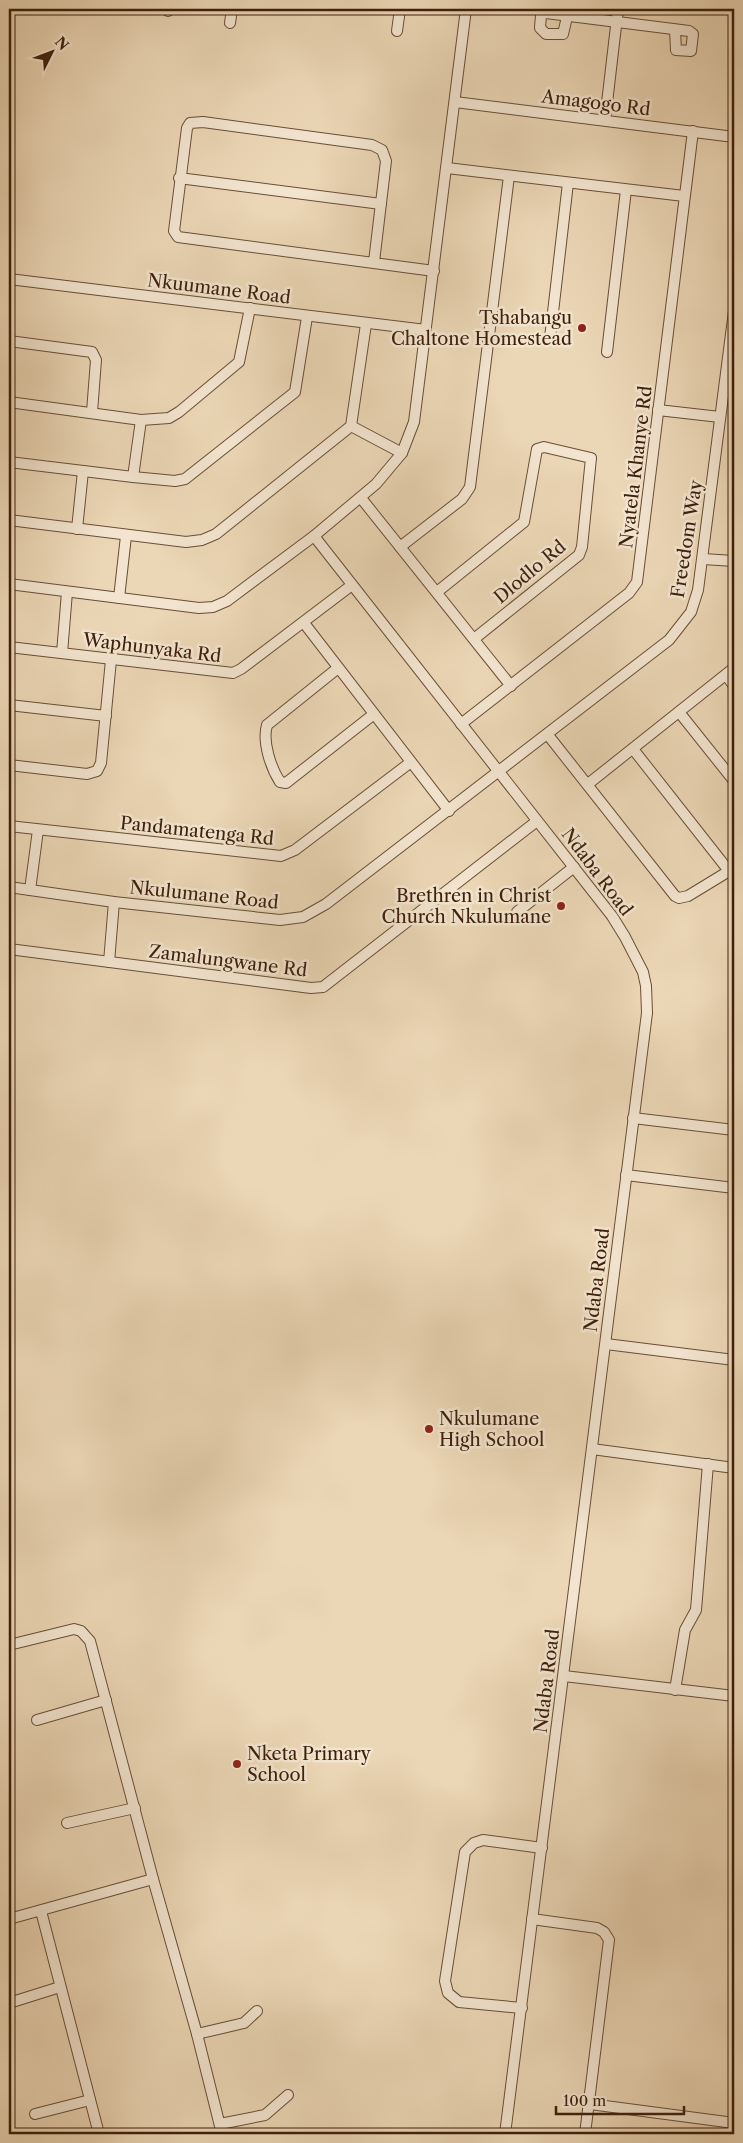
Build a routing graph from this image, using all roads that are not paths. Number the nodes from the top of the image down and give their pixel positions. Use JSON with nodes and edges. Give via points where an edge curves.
{"nodes":[{"id":1,"x":232,"y":9,"type":"edge"},
{"id":2,"x":400,"y":9,"type":"edge"},
{"id":3,"x":466,"y":9,"type":"edge"},
{"id":4,"x":618,"y":9,"type":"edge"},
{"id":5,"x":566,"y":17,"type":"dead end"},
{"id":6,"x":617,"y":22,"type":"junction"},
{"id":7,"x":230,"y":23,"type":"dead end"},
{"id":8,"x":397,"y":30,"type":"dead end"},
{"id":9,"x":675,"y":30,"type":"dead end"},
{"id":10,"x":455,"y":102,"type":"junction"},
{"id":11,"x":605,"y":120,"type":"junction"},
{"id":12,"x":693,"y":131,"type":"junction"},
{"id":13,"x":734,"y":136,"type":"edge"},
{"id":14,"x":447,"y":168,"type":"junction"},
{"id":15,"x":509,"y":176,"type":"junction"},
{"id":16,"x":179,"y":178,"type":"junction"},
{"id":17,"x":568,"y":182,"type":"junction"},
{"id":18,"x":626,"y":190,"type":"junction"},
{"id":19,"x":684,"y":196,"type":"junction"},
{"id":20,"x":381,"y":204,"type":"junction"},
{"id":21,"x":374,"y":262,"type":"junction"},
{"id":22,"x":434,"y":271,"type":"junction"},
{"id":23,"x":9,"y":279,"type":"edge"},
{"id":24,"x":250,"y":308,"type":"junction"},
{"id":25,"x":734,"y":311,"type":"edge"},
{"id":26,"x":307,"y":317,"type":"junction"},
{"id":27,"x":366,"y":324,"type":"junction"},
{"id":28,"x":426,"y":330,"type":"junction"},
{"id":29,"x":550,"y":338,"type":"dead end"},
{"id":30,"x":9,"y":341,"type":"edge"},
{"id":31,"x":607,"y":352,"type":"dead end"},
{"id":32,"x":9,"y":402,"type":"edge"},
{"id":33,"x":658,"y":410,"type":"junction"},
{"id":34,"x":92,"y":412,"type":"junction"},
{"id":35,"x":720,"y":417,"type":"junction"},
{"id":36,"x":142,"y":420,"type":"junction"},
{"id":37,"x":351,"y":426,"type":"junction"},
{"id":38,"x":402,"y":454,"type":"junction"},
{"id":39,"x":9,"y":462,"type":"edge"},
{"id":40,"x":83,"y":471,"type":"junction"},
{"id":41,"x":133,"y":477,"type":"junction"},
{"id":42,"x":361,"y":498,"type":"junction"},
{"id":43,"x":9,"y":520,"type":"edge"},
{"id":44,"x":78,"y":529,"type":"junction"},
{"id":45,"x":126,"y":536,"type":"junction"},
{"id":46,"x":314,"y":536,"type":"junction"},
{"id":47,"x":400,"y":547,"type":"junction"},
{"id":48,"x":703,"y":559,"type":"junction"},
{"id":49,"x":734,"y":561,"type":"edge"},
{"id":50,"x":9,"y":584,"type":"edge"},
{"id":51,"x":352,"y":585,"type":"junction"},
{"id":52,"x":67,"y":592,"type":"junction"},
{"id":53,"x":437,"y":592,"type":"junction"},
{"id":54,"x":119,"y":598,"type":"junction"},
{"id":55,"x":304,"y":623,"type":"junction"},
{"id":56,"x":474,"y":639,"type":"junction"},
{"id":57,"x":9,"y":647,"type":"edge"},
{"id":58,"x":62,"y":653,"type":"junction"},
{"id":59,"x":111,"y":660,"type":"junction"},
{"id":60,"x":338,"y":668,"type":"junction"},
{"id":61,"x":734,"y":668,"type":"edge"},
{"id":62,"x":726,"y":675,"type":"junction"},
{"id":63,"x":511,"y":686,"type":"junction"},
{"id":64,"x":734,"y":686,"type":"edge"},
{"id":65,"x":9,"y":705,"type":"edge"},
{"id":66,"x":679,"y":712,"type":"junction"},
{"id":67,"x":374,"y":714,"type":"junction"},
{"id":68,"x":106,"y":716,"type":"junction"},
{"id":69,"x":461,"y":724,"type":"junction"},
{"id":70,"x":548,"y":735,"type":"junction"},
{"id":71,"x":633,"y":749,"type":"junction"},
{"id":72,"x":411,"y":762,"type":"junction"},
{"id":73,"x":9,"y":764,"type":"edge"},
{"id":74,"x":499,"y":772,"type":"junction"},
{"id":75,"x":734,"y":781,"type":"edge"},
{"id":76,"x":588,"y":784,"type":"junction"},
{"id":77,"x":449,"y":811,"type":"junction"},
{"id":78,"x":537,"y":820,"type":"junction"},
{"id":79,"x":9,"y":826,"type":"edge"},
{"id":80,"x":38,"y":830,"type":"junction"},
{"id":81,"x":574,"y":867,"type":"junction"},
{"id":82,"x":732,"y":869,"type":"edge"},
{"id":83,"x":9,"y":887,"type":"edge"},
{"id":84,"x":30,"y":890,"type":"junction"},
{"id":85,"x":114,"y":902,"type":"junction"},
{"id":86,"x":517,"y":912,"type":"dead end"},
{"id":87,"x":9,"y":949,"type":"edge"},
{"id":88,"x":109,"y":962,"type":"junction"},
{"id":89,"x":633,"y":1118,"type":"junction"},
{"id":90,"x":734,"y":1130,"type":"edge"},
{"id":91,"x":626,"y":1175,"type":"junction"},
{"id":92,"x":734,"y":1188,"type":"edge"},
{"id":93,"x":606,"y":1344,"type":"junction"},
{"id":94,"x":734,"y":1360,"type":"edge"},
{"id":95,"x":592,"y":1449,"type":"junction"},
{"id":96,"x":708,"y":1464,"type":"junction"},
{"id":97,"x":734,"y":1468,"type":"edge"},
{"id":98,"x":9,"y":1644,"type":"edge"},
{"id":99,"x":564,"y":1676,"type":"junction"},
{"id":100,"x":675,"y":1690,"type":"junction"},
{"id":101,"x":734,"y":1696,"type":"edge"},
{"id":102,"x":106,"y":1700,"type":"junction"},
{"id":103,"x":37,"y":1720,"type":"dead end"},
{"id":104,"x":135,"y":1808,"type":"junction"},
{"id":105,"x":67,"y":1823,"type":"dead end"},
{"id":106,"x":542,"y":1848,"type":"junction"},
{"id":107,"x":153,"y":1879,"type":"junction"},
{"id":108,"x":42,"y":1911,"type":"junction"},
{"id":109,"x":9,"y":1919,"type":"edge"},
{"id":110,"x":532,"y":1919,"type":"junction"},
{"id":111,"x":60,"y":1987,"type":"junction"},
{"id":112,"x":9,"y":2003,"type":"edge"},
{"id":113,"x":522,"y":2008,"type":"junction"},
{"id":114,"x":257,"y":2011,"type":"dead end"},
{"id":115,"x":197,"y":2034,"type":"junction"},
{"id":116,"x":288,"y":2095,"type":"dead end"},
{"id":117,"x":90,"y":2100,"type":"junction"},
{"id":118,"x":590,"y":2104,"type":"junction"},
{"id":119,"x":35,"y":2114,"type":"dead end"},
{"id":120,"x":734,"y":2123,"type":"edge"},
{"id":121,"x":221,"y":2129,"type":"edge"},
{"id":122,"x":99,"y":2134,"type":"edge"},
{"id":123,"x":505,"y":2134,"type":"edge"},
{"id":124,"x":585,"y":2134,"type":"edge"}],
"edges":[{"from":1,"to":7,"type":"street"},
{"from":2,"to":8,"type":"street"},
{"from":3,"to":10,"type":"street"},
{"from":4,"to":6,"type":"street"},
{"from":5,"to":6,"type":"street"},
{"from":6,"to":9,"type":"street"},
{"from":6,"to":11,"type":"street"},
{"from":10,"to":11,"type":"street","name":"Amagogo Rd"},
{"from":10,"to":14,"type":"street"},
{"from":11,"to":12,"type":"street","name":"Amagogo Rd"},
{"from":12,"to":13,"type":"street","name":"Amagogo Rd"},
{"from":12,"to":19,"type":"street","name":"Nyatela Khanye Rd"},
{"from":14,"to":15,"type":"street"},
{"from":14,"to":22,"type":"street"},
{"from":15,"to":17,"type":"street"},
{"from":15,"to":47,"type":"street","via":[[470,487],[462,499]]},
{"from":16,"to":20,"type":"street"},
{"from":16,"to":20,"type":"street","via":[[187,128],[190,124],[203,122],[377,147],[382,150],[386,161]]},
{"from":16,"to":21,"type":"street","via":[[174,231],[178,237]]},
{"from":17,"to":18,"type":"street"},
{"from":17,"to":29,"type":"street"},
{"from":18,"to":19,"type":"street"},
{"from":18,"to":31,"type":"street"},
{"from":19,"to":33,"type":"street","name":"Nyatela Khanye Rd"},
{"from":20,"to":21,"type":"street"},
{"from":21,"to":22,"type":"street"},
{"from":22,"to":28,"type":"street"},
{"from":23,"to":24,"type":"street","name":"Nkuumane Road"},
{"from":24,"to":26,"type":"street","name":"Nkuumane Road"},
{"from":24,"to":36,"type":"street","via":[[241,358],[236,366],[174,415],[161,420]]},
{"from":25,"to":35,"type":"street","name":"Freedom Way"},
{"from":26,"to":27,"type":"street","name":"Nkuumane Road"},
{"from":26,"to":41,"type":"street","via":[[298,386],[292,395],[184,479]]},
{"from":27,"to":28,"type":"street","name":"Nkuumane Road"},
{"from":27,"to":37,"type":"street"},
{"from":28,"to":38,"type":"street","via":[[414,422]]},
{"from":30,"to":34,"type":"street","via":[[92,352],[96,360]]},
{"from":32,"to":34,"type":"street"},
{"from":33,"to":35,"type":"street"},
{"from":33,"to":63,"type":"street","name":"Nyatela Khanye Rd","via":[[637,582],[629,593]]},
{"from":34,"to":36,"type":"street"},
{"from":35,"to":48,"type":"street","name":"Freedom Way"},
{"from":36,"to":41,"type":"street"},
{"from":37,"to":38,"type":"street"},
{"from":37,"to":45,"type":"street","via":[[210,538],[186,542]]},
{"from":38,"to":42,"type":"street"},
{"from":39,"to":40,"type":"street"},
{"from":40,"to":41,"type":"street"},
{"from":40,"to":44,"type":"street"},
{"from":42,"to":46,"type":"street"},
{"from":42,"to":47,"type":"street"},
{"from":43,"to":44,"type":"street"},
{"from":44,"to":45,"type":"street"},
{"from":45,"to":54,"type":"street"},
{"from":46,"to":51,"type":"street","name":"Ndaba Road"},
{"from":46,"to":54,"type":"street","via":[[228,601],[213,607]]},
{"from":47,"to":53,"type":"street"},
{"from":48,"to":49,"type":"street"},
{"from":48,"to":70,"type":"street","name":"Freedom Way","via":[[695,602],[677,632]]},
{"from":50,"to":52,"type":"street"},
{"from":51,"to":55,"type":"street","name":"Waphunyaka Rd"},
{"from":51,"to":69,"type":"street","name":"Ndaba Road"},
{"from":52,"to":54,"type":"street"},
{"from":52,"to":58,"type":"street"},
{"from":53,"to":56,"type":"street"},
{"from":53,"to":56,"type":"street","name":"Dlodlo Rd","via":[[524,522],[537,449],[544,447],[591,458],[579,555]]},
{"from":55,"to":59,"type":"street","name":"Waphunyaka Rd","via":[[233,673]]},
{"from":55,"to":60,"type":"street"},
{"from":56,"to":63,"type":"street"},
{"from":57,"to":58,"type":"street","name":"Waphunyaka Rd"},
{"from":58,"to":59,"type":"street","name":"Waphunyaka Rd"},
{"from":59,"to":68,"type":"street"},
{"from":60,"to":67,"type":"street"},
{"from":60,"to":67,"type":"street","via":[[267,725],[269,752],[280,782],[286,783]]},
{"from":61,"to":62,"type":"street"},
{"from":62,"to":64,"type":"street"},
{"from":62,"to":66,"type":"street"},
{"from":63,"to":69,"type":"street","name":"Nyatela Khanye Rd"},
{"from":65,"to":68,"type":"street"},
{"from":66,"to":71,"type":"street"},
{"from":66,"to":75,"type":"street"},
{"from":67,"to":72,"type":"street"},
{"from":68,"to":73,"type":"street","via":[[101,763],[97,771],[87,774]]},
{"from":69,"to":74,"type":"street","name":"Ndaba Road"},
{"from":70,"to":74,"type":"street","name":"Freedom Way"},
{"from":70,"to":76,"type":"street"},
{"from":71,"to":76,"type":"street"},
{"from":71,"to":82,"type":"street"},
{"from":72,"to":77,"type":"street"},
{"from":72,"to":80,"type":"street","name":"Pandamatenga Rd","via":[[295,850],[281,856]]},
{"from":74,"to":77,"type":"street","name":"Nkulumane Road"},
{"from":74,"to":78,"type":"street","name":"Ndaba Road"},
{"from":76,"to":82,"type":"street","via":[[675,896],[688,896]]},
{"from":77,"to":85,"type":"street","name":"Nkulumane Road","via":[[326,904],[303,917],[280,920]]},
{"from":78,"to":81,"type":"street","name":"Ndaba Road"},
{"from":78,"to":88,"type":"street","name":"Zamalungwane Rd","via":[[323,987]]},
{"from":79,"to":80,"type":"street","name":"Pandamatenga Rd"},
{"from":80,"to":84,"type":"street"},
{"from":81,"to":86,"type":"street"},
{"from":81,"to":89,"type":"street","name":"Ndaba Road","via":[[625,937],[643,972],[647,1013]]},
{"from":83,"to":84,"type":"street","name":"Nkulumane Road"},
{"from":84,"to":85,"type":"street","name":"Nkulumane Road"},
{"from":85,"to":88,"type":"street"},
{"from":87,"to":88,"type":"street","name":"Zamalungwane Rd"},
{"from":89,"to":90,"type":"street"},
{"from":89,"to":91,"type":"street","name":"Ndaba Road"},
{"from":91,"to":92,"type":"street"},
{"from":91,"to":93,"type":"street","name":"Ndaba Road"},
{"from":93,"to":94,"type":"street"},
{"from":93,"to":95,"type":"street","name":"Ndaba Road"},
{"from":95,"to":96,"type":"street"},
{"from":95,"to":99,"type":"street","name":"Ndaba Road"},
{"from":96,"to":97,"type":"street"},
{"from":96,"to":100,"type":"street","via":[[696,1610],[685,1630]]},
{"from":98,"to":102,"type":"street","via":[[67,1630],[81,1631],[90,1641]]},
{"from":99,"to":100,"type":"street"},
{"from":99,"to":106,"type":"street","name":"Ndaba Road"},
{"from":100,"to":101,"type":"street"},
{"from":102,"to":103,"type":"street"},
{"from":102,"to":104,"type":"street"},
{"from":104,"to":105,"type":"street"},
{"from":104,"to":107,"type":"street"},
{"from":106,"to":110,"type":"street","name":"Ndaba Road"},
{"from":106,"to":113,"type":"street","via":[[483,1840],[465,1852],[445,1981],[448,1993],[459,2002]]},
{"from":107,"to":108,"type":"street"},
{"from":107,"to":115,"type":"street"},
{"from":108,"to":109,"type":"street"},
{"from":108,"to":111,"type":"street"},
{"from":110,"to":113,"type":"street","name":"Ndaba Road"},
{"from":110,"to":118,"type":"street","via":[[597,1928],[610,1940]]},
{"from":111,"to":112,"type":"street"},
{"from":111,"to":117,"type":"street"},
{"from":113,"to":123,"type":"street","name":"Ndaba Road"},
{"from":114,"to":115,"type":"street","via":[[244,2023]]},
{"from":115,"to":121,"type":"street"},
{"from":116,"to":121,"type":"street","via":[[265,2115]]},
{"from":117,"to":119,"type":"street"},
{"from":117,"to":122,"type":"street"},
{"from":118,"to":120,"type":"street"},
{"from":118,"to":124,"type":"street"}]}
